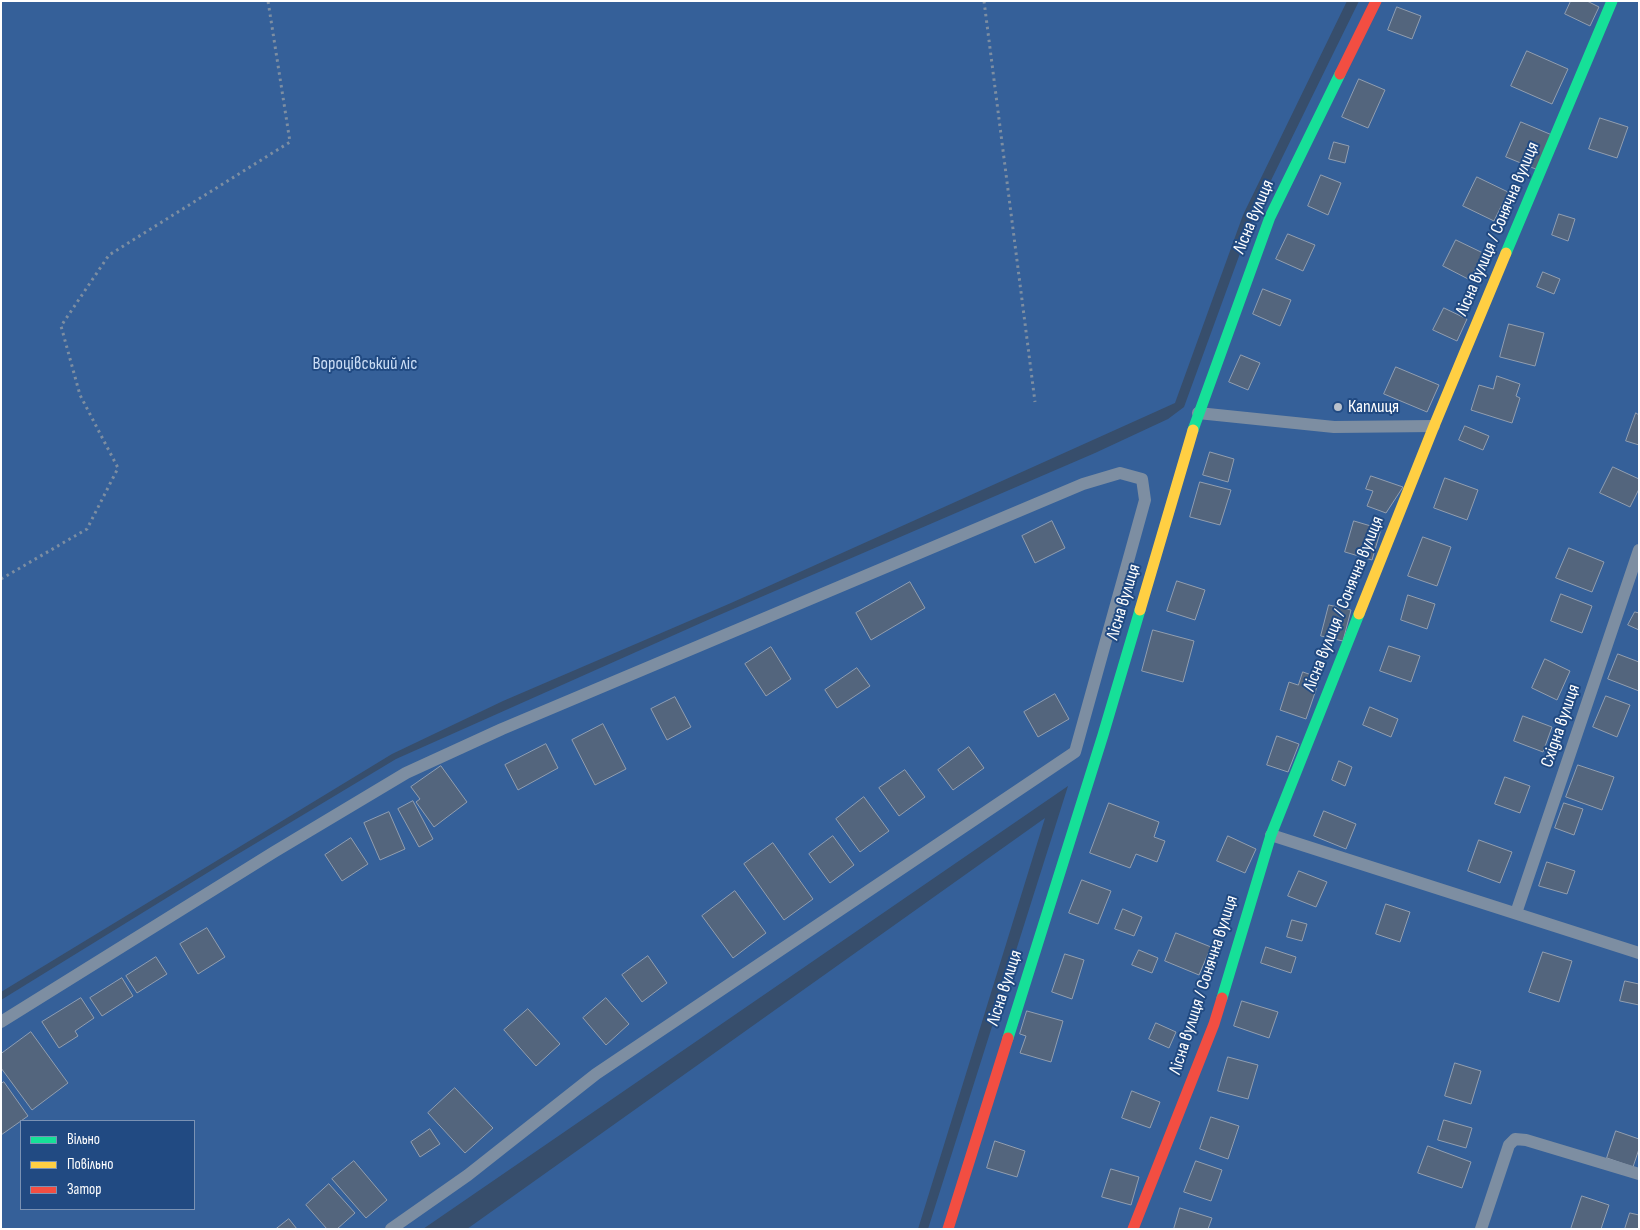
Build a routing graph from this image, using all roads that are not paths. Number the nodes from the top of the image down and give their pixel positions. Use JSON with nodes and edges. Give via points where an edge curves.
{"nodes":[{"id":1,"x":1376,"y":1,"type":"edge"},
{"id":2,"x":1612,"y":1,"type":"edge"},
{"id":3,"x":1198,"y":413,"type":"junction"},
{"id":4,"x":1434,"y":426,"type":"junction"},
{"id":5,"x":1639,"y":550,"type":"edge"},
{"id":6,"x":1271,"y":835,"type":"junction"},
{"id":7,"x":1516,"y":913,"type":"junction"},
{"id":8,"x":1639,"y":953,"type":"edge"},
{"id":9,"x":1,"y":1022,"type":"edge"},
{"id":10,"x":1639,"y":1174,"type":"edge"},
{"id":11,"x":391,"y":1229,"type":"edge"},
{"id":12,"x":948,"y":1229,"type":"edge"},
{"id":13,"x":1133,"y":1229,"type":"edge"},
{"id":14,"x":1481,"y":1229,"type":"edge"}],
"edges":[{"from":1,"to":3,"type":"street","name":"Лісна вулиця","via":[[1270,217]]},
{"from":2,"to":4,"type":"street","name":"Лісна вулиця / Сонячна вулиця"},
{"from":3,"to":4,"type":"lane","via":[[1334,427]]},
{"from":3,"to":12,"type":"street","name":"Лісна вулиця","via":[[1103,735]]},
{"from":4,"to":6,"type":"street","name":"Лісна вулиця / Сонячна вулиця"},
{"from":5,"to":7,"type":"lane","name":"Східна вулиця"},
{"from":6,"to":7,"type":"lane"},
{"from":6,"to":13,"type":"street","name":"Лісна вулиця / Сонячна вулиця","via":[[1214,1024]]},
{"from":7,"to":8,"type":"lane"},
{"from":9,"to":11,"type":"lane","via":[[406,773],[502,729],[1083,484],[1120,474],[1142,479],[1145,500],[1075,752],[596,1074],[468,1175]]},
{"from":10,"to":14,"type":"lane","via":[[1515,1139],[1509,1145]]}]}
